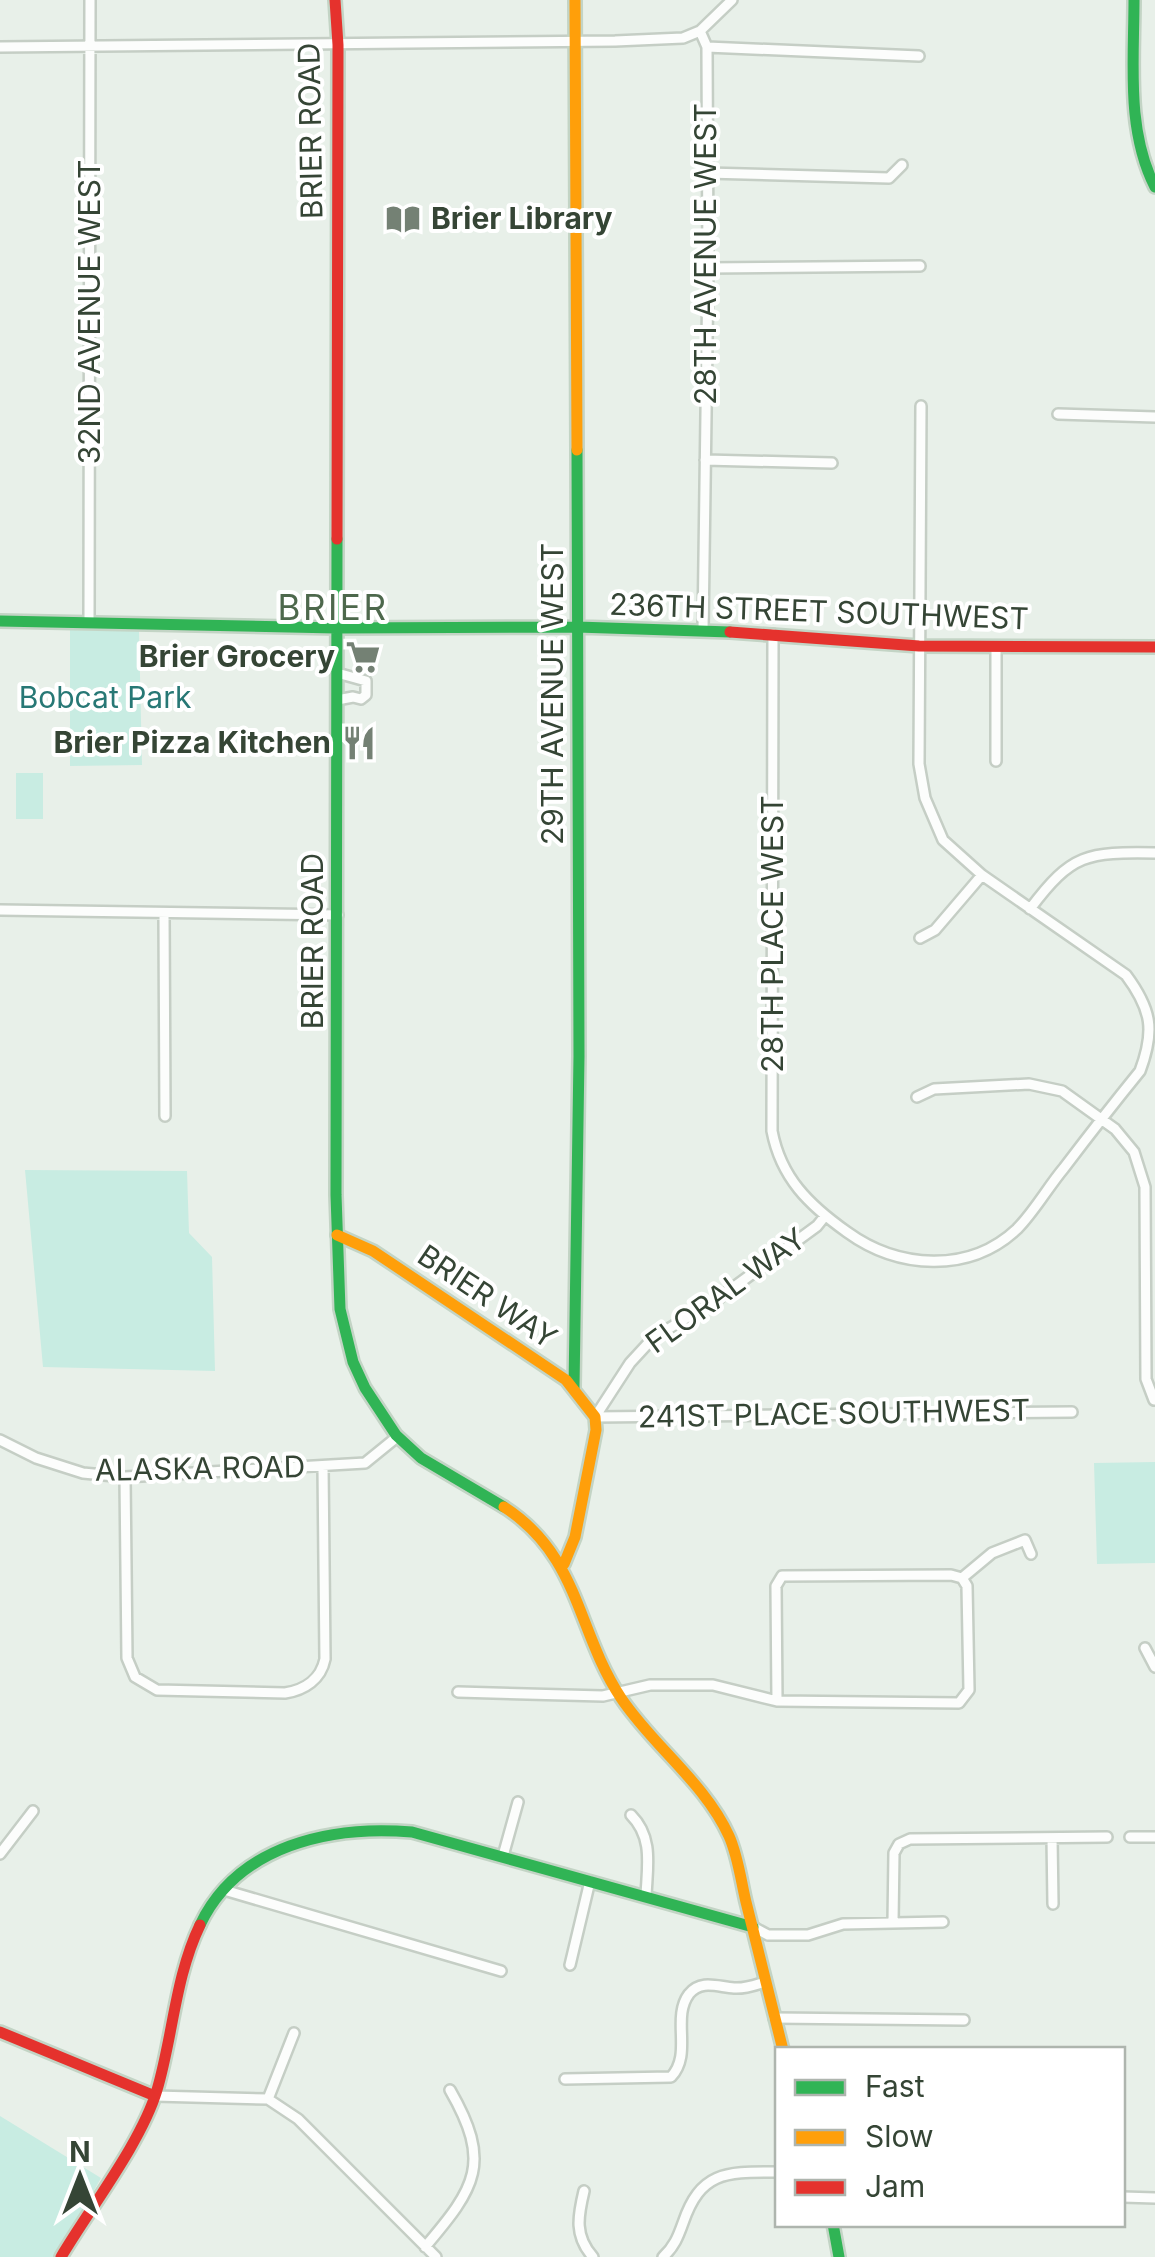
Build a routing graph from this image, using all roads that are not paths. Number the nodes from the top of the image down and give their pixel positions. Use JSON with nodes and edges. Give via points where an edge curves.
{"nodes":[{"id":1,"x":90,"y":0,"type":"edge"},
{"id":2,"x":335,"y":0,"type":"edge"},
{"id":3,"x":575,"y":0,"type":"edge"},
{"id":4,"x":732,"y":0,"type":"edge"},
{"id":5,"x":1134,"y":0,"type":"edge"},
{"id":6,"x":700,"y":31,"type":"junction"},
{"id":7,"x":575,"y":40,"type":"junction"},
{"id":8,"x":338,"y":46,"type":"junction"},
{"id":9,"x":0,"y":47,"type":"edge"},
{"id":10,"x":90,"y":47,"type":"junction"},
{"id":11,"x":707,"y":47,"type":"junction"},
{"id":12,"x":919,"y":56,"type":"dead end"},
{"id":13,"x":902,"y":165,"type":"dead end"},
{"id":14,"x":707,"y":173,"type":"junction"},
{"id":15,"x":1155,"y":187,"type":"edge"},
{"id":16,"x":920,"y":266,"type":"dead end"},
{"id":17,"x":708,"y":268,"type":"junction"},
{"id":18,"x":921,"y":406,"type":"dead end"},
{"id":19,"x":1058,"y":414,"type":"dead end"},
{"id":20,"x":1155,"y":417,"type":"edge"},
{"id":21,"x":705,"y":460,"type":"junction"},
{"id":22,"x":832,"y":463,"type":"dead end"},
{"id":23,"x":0,"y":621,"type":"edge"},
{"id":24,"x":89,"y":623,"type":"junction"},
{"id":25,"x":577,"y":627,"type":"junction"},
{"id":26,"x":336,"y":628,"type":"junction"},
{"id":27,"x":702,"y":631,"type":"junction"},
{"id":28,"x":773,"y":634,"type":"junction"},
{"id":29,"x":919,"y":646,"type":"junction"},
{"id":30,"x":996,"y":647,"type":"junction"},
{"id":31,"x":1155,"y":647,"type":"edge"},
{"id":32,"x":336,"y":673,"type":"junction"},
{"id":33,"x":337,"y":700,"type":"junction"},
{"id":34,"x":996,"y":761,"type":"dead end"},
{"id":35,"x":1155,"y":853,"type":"edge"},
{"id":36,"x":982,"y":875,"type":"junction"},
{"id":37,"x":0,"y":910,"type":"edge"},
{"id":38,"x":1030,"y":910,"type":"junction"},
{"id":39,"x":164,"y":914,"type":"junction"},
{"id":40,"x":338,"y":916,"type":"junction"},
{"id":41,"x":920,"y":938,"type":"dead end"},
{"id":42,"x":1152,"y":1015,"type":"edge"},
{"id":43,"x":917,"y":1097,"type":"dead end"},
{"id":44,"x":165,"y":1116,"type":"dead end"},
{"id":45,"x":1102,"y":1118,"type":"junction"},
{"id":46,"x":1150,"y":1187,"type":"edge"},
{"id":47,"x":825,"y":1216,"type":"junction"},
{"id":48,"x":336,"y":1235,"type":"junction"},
{"id":49,"x":1150,"y":1310,"type":"edge"},
{"id":50,"x":574,"y":1388,"type":"junction"},
{"id":51,"x":1154,"y":1400,"type":"edge"},
{"id":52,"x":1072,"y":1412,"type":"dead end"},
{"id":53,"x":595,"y":1417,"type":"junction"},
{"id":54,"x":397,"y":1437,"type":"junction"},
{"id":55,"x":0,"y":1440,"type":"edge"},
{"id":56,"x":323,"y":1466,"type":"junction"},
{"id":57,"x":125,"y":1477,"type":"junction"},
{"id":58,"x":1031,"y":1554,"type":"dead end"},
{"id":59,"x":564,"y":1564,"type":"junction"},
{"id":60,"x":962,"y":1578,"type":"junction"},
{"id":61,"x":1145,"y":1648,"type":"dead end"},
{"id":62,"x":1155,"y":1668,"type":"edge"},
{"id":63,"x":458,"y":1692,"type":"dead end"},
{"id":64,"x":617,"y":1693,"type":"junction"},
{"id":65,"x":777,"y":1701,"type":"junction"},
{"id":66,"x":518,"y":1802,"type":"dead end"},
{"id":67,"x":33,"y":1811,"type":"dead end"},
{"id":68,"x":632,"y":1815,"type":"dead end"},
{"id":69,"x":1130,"y":1837,"type":"dead end"},
{"id":70,"x":1052,"y":1838,"type":"junction"},
{"id":71,"x":1107,"y":1838,"type":"dead end"},
{"id":72,"x":1155,"y":1838,"type":"edge"},
{"id":73,"x":0,"y":1854,"type":"edge"},
{"id":74,"x":503,"y":1856,"type":"junction"},
{"id":75,"x":590,"y":1881,"type":"junction"},
{"id":76,"x":224,"y":1890,"type":"junction"},
{"id":77,"x":646,"y":1897,"type":"junction"},
{"id":78,"x":1053,"y":1904,"type":"dead end"},
{"id":79,"x":893,"y":1922,"type":"junction"},
{"id":80,"x":942,"y":1922,"type":"dead end"},
{"id":81,"x":753,"y":1927,"type":"junction"},
{"id":82,"x":570,"y":1966,"type":"dead end"},
{"id":83,"x":501,"y":1971,"type":"dead end"},
{"id":84,"x":765,"y":1982,"type":"junction"},
{"id":85,"x":774,"y":2018,"type":"junction"},
{"id":86,"x":964,"y":2020,"type":"dead end"},
{"id":87,"x":0,"y":2032,"type":"edge"},
{"id":88,"x":294,"y":2032,"type":"dead end"},
{"id":89,"x":782,"y":2047,"type":"edge"},
{"id":90,"x":565,"y":2079,"type":"dead end"},
{"id":91,"x":450,"y":2090,"type":"dead end"},
{"id":92,"x":155,"y":2096,"type":"junction"},
{"id":93,"x":268,"y":2099,"type":"junction"},
{"id":94,"x":775,"y":2172,"type":"edge"},
{"id":95,"x":584,"y":2191,"type":"dead end"},
{"id":96,"x":1125,"y":2197,"type":"edge"},
{"id":97,"x":1155,"y":2198,"type":"edge"},
{"id":98,"x":834,"y":2227,"type":"edge"},
{"id":99,"x":426,"y":2247,"type":"junction"},
{"id":100,"x":62,"y":2257,"type":"edge"},
{"id":101,"x":436,"y":2257,"type":"edge"},
{"id":102,"x":593,"y":2257,"type":"edge"},
{"id":103,"x":663,"y":2257,"type":"edge"},
{"id":104,"x":839,"y":2257,"type":"edge"}],
"edges":[{"from":1,"to":10,"type":"street","name":"32ND AVENUE WEST"},
{"from":2,"to":8,"type":"street","name":"BRIER ROAD"},
{"from":3,"to":7,"type":"street","name":"29TH AVENUE WEST"},
{"from":4,"to":6,"type":"street"},
{"from":5,"to":15,"type":"street","via":[[1138,135]]},
{"from":6,"to":7,"type":"street","via":[[684,38]]},
{"from":6,"to":11,"type":"street"},
{"from":7,"to":8,"type":"street"},
{"from":7,"to":25,"type":"street","name":"29TH AVENUE WEST"},
{"from":8,"to":10,"type":"street"},
{"from":8,"to":26,"type":"street","name":"BRIER ROAD"},
{"from":9,"to":10,"type":"street"},
{"from":10,"to":24,"type":"street","name":"32ND AVENUE WEST"},
{"from":11,"to":12,"type":"street"},
{"from":11,"to":14,"type":"street","name":"28TH AVENUE WEST"},
{"from":13,"to":14,"type":"street","via":[[889,178]]},
{"from":14,"to":17,"type":"street","name":"28TH AVENUE WEST"},
{"from":16,"to":17,"type":"street"},
{"from":17,"to":21,"type":"street","name":"28TH AVENUE WEST"},
{"from":18,"to":29,"type":"street"},
{"from":19,"to":20,"type":"street"},
{"from":21,"to":22,"type":"street"},
{"from":21,"to":27,"type":"street","name":"28TH AVENUE WEST"},
{"from":23,"to":24,"type":"street","name":"236TH STREET SOUTHWEST"},
{"from":24,"to":26,"type":"street","name":"236TH STREET SOUTHWEST"},
{"from":25,"to":26,"type":"street","name":"236TH STREET SOUTHWEST"},
{"from":25,"to":27,"type":"street","name":"236TH STREET SOUTHWEST"},
{"from":25,"to":50,"type":"street","name":"29TH AVENUE WEST"},
{"from":26,"to":32,"type":"street","name":"BRIER ROAD"},
{"from":27,"to":28,"type":"street","name":"236TH STREET SOUTHWEST"},
{"from":28,"to":29,"type":"street","name":"236TH STREET SOUTHWEST"},
{"from":28,"to":47,"type":"street","name":"28TH PLACE WEST","via":[[772,1131],[795,1188]]},
{"from":29,"to":30,"type":"street","name":"236TH STREET SOUTHWEST"},
{"from":29,"to":36,"type":"street","via":[[925,798],[942,840]]},
{"from":30,"to":31,"type":"street","name":"236TH STREET SOUTHWEST"},
{"from":30,"to":34,"type":"street"},
{"from":32,"to":33,"type":"street","name":"BRIER ROAD"},
{"from":32,"to":33,"type":"street","via":[[366,682],[361,699]]},
{"from":33,"to":40,"type":"street","name":"BRIER ROAD"},
{"from":35,"to":38,"type":"street","via":[[1099,853],[1074,861]]},
{"from":36,"to":38,"type":"street"},
{"from":36,"to":41,"type":"street","via":[[936,930]]},
{"from":37,"to":39,"type":"street"},
{"from":38,"to":42,"type":"street","via":[[1126,975]]},
{"from":39,"to":40,"type":"street"},
{"from":39,"to":44,"type":"street"},
{"from":40,"to":48,"type":"street","name":"BRIER ROAD"},
{"from":42,"to":45,"type":"street","name":"28TH PLACE WEST","via":[[1140,1071]]},
{"from":43,"to":45,"type":"street","via":[[934,1089],[1029,1084],[1062,1090]]},
{"from":45,"to":46,"type":"street","via":[[1134,1152]]},
{"from":45,"to":47,"type":"street","name":"28TH PLACE WEST","via":[[1016,1229],[982,1253],[921,1262],[891,1256]]},
{"from":46,"to":49,"type":"street"},
{"from":47,"to":53,"type":"street","name":"FLORAL WAY","via":[[778,1257],[653,1338]]},
{"from":48,"to":50,"type":"street","name":"BRIER WAY","via":[[373,1251]]},
{"from":48,"to":54,"type":"street","name":"BRIER ROAD","via":[[344,1342],[363,1387]]},
{"from":49,"to":51,"type":"street","via":[[1146,1379]]},
{"from":50,"to":53,"type":"street","name":"BRIER WAY"},
{"from":52,"to":53,"type":"street","name":"241ST PLACE SOUTHWEST"},
{"from":53,"to":59,"type":"street","via":[[575,1537]]},
{"from":54,"to":56,"type":"street","name":"ALASKA ROAD","via":[[366,1462]]},
{"from":54,"to":59,"type":"street","name":"BRIER ROAD","via":[[430,1465],[500,1501]]},
{"from":55,"to":57,"type":"street","name":"ALASKA ROAD","via":[[83,1473]]},
{"from":56,"to":57,"type":"street","name":"ALASKA ROAD"},
{"from":56,"to":57,"type":"street","via":[[326,1659],[304,1688],[285,1693],[157,1690],[135,1677],[127,1658]]},
{"from":58,"to":60,"type":"street","via":[[1025,1540],[992,1553]]},
{"from":59,"to":64,"type":"street","name":"BRIER ROAD"},
{"from":60,"to":65,"type":"street","via":[[782,1576],[776,1586]]},
{"from":60,"to":65,"type":"street","via":[[969,1690],[959,1703]]},
{"from":61,"to":62,"type":"street"},
{"from":63,"to":64,"type":"street"},
{"from":64,"to":65,"type":"street","via":[[650,1685],[713,1686]]},
{"from":64,"to":81,"type":"street","name":"BRIER ROAD","via":[[723,1824]]},
{"from":66,"to":74,"type":"street"},
{"from":67,"to":73,"type":"street"},
{"from":68,"to":77,"type":"street","via":[[648,1842]]},
{"from":69,"to":72,"type":"street"},
{"from":70,"to":71,"type":"street"},
{"from":70,"to":78,"type":"street"},
{"from":70,"to":79,"type":"street","via":[[899,1844]]},
{"from":74,"to":75,"type":"street"},
{"from":74,"to":76,"type":"street","via":[[412,1832],[363,1827],[279,1849]]},
{"from":75,"to":77,"type":"street"},
{"from":75,"to":82,"type":"street"},
{"from":76,"to":83,"type":"street"},
{"from":76,"to":92,"type":"street","via":[[193,1941]]},
{"from":77,"to":81,"type":"street"},
{"from":79,"to":80,"type":"street"},
{"from":79,"to":81,"type":"street","via":[[843,1924],[808,1935],[768,1935]]},
{"from":81,"to":84,"type":"street","name":"BRIER ROAD"},
{"from":84,"to":85,"type":"street","name":"BRIER ROAD"},
{"from":84,"to":90,"type":"street","via":[[702,1986],[686,1998],[683,2054],[671,2078]]},
{"from":85,"to":86,"type":"street"},
{"from":85,"to":89,"type":"street","name":"BRIER ROAD"},
{"from":87,"to":92,"type":"street"},
{"from":88,"to":93,"type":"street"},
{"from":91,"to":99,"type":"street","via":[[468,2121],[474,2163],[462,2205]]},
{"from":92,"to":93,"type":"street"},
{"from":92,"to":100,"type":"street"},
{"from":93,"to":99,"type":"street","via":[[298,2118]]},
{"from":94,"to":103,"type":"street","via":[[736,2172],[703,2185],[692,2197],[676,2244]]},
{"from":95,"to":102,"type":"street","via":[[577,2222]]},
{"from":96,"to":97,"type":"street"},
{"from":98,"to":104,"type":"street"},
{"from":99,"to":101,"type":"street"}]}
